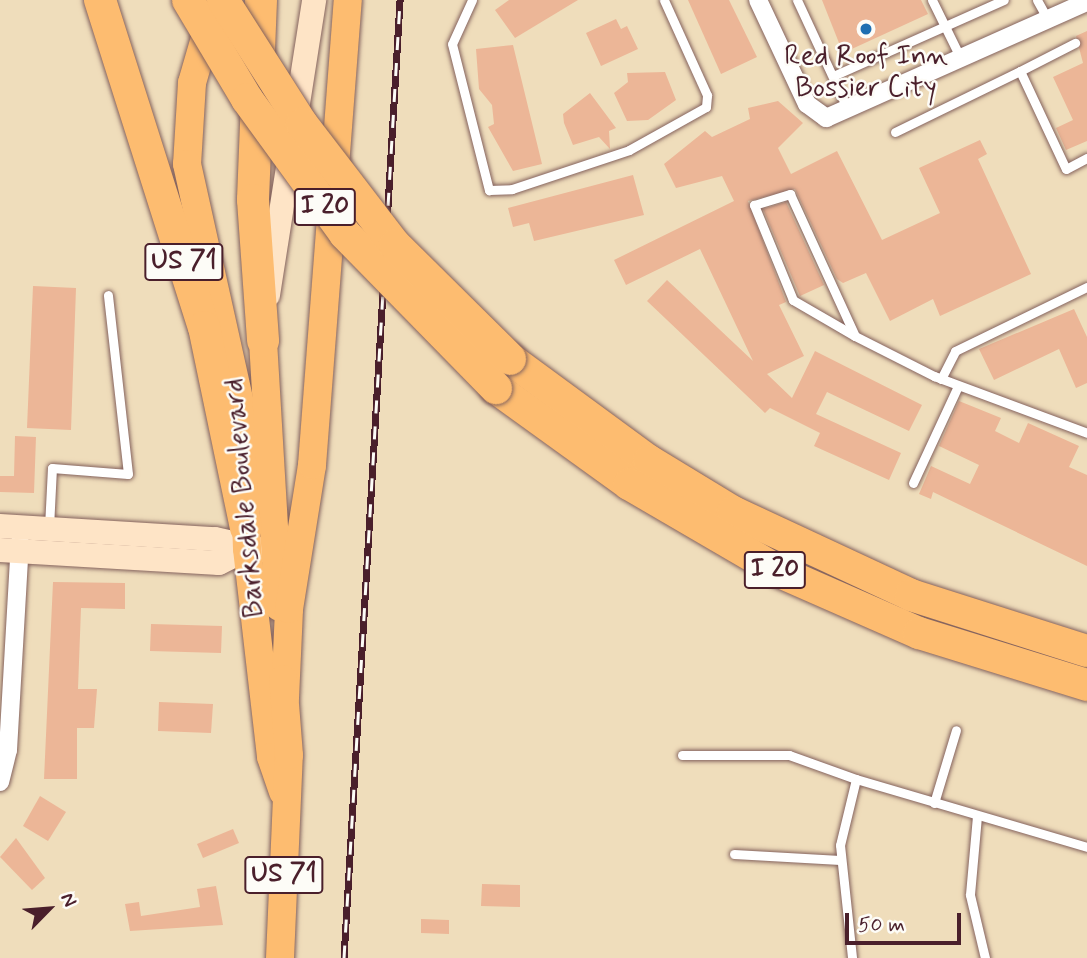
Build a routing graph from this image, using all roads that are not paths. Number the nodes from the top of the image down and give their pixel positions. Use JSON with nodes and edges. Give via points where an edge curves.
{"nodes":[{"id":1,"x":100,"y":0,"type":"edge"},
{"id":2,"x":188,"y":0,"type":"edge"},
{"id":3,"x":217,"y":0,"type":"edge"},
{"id":4,"x":223,"y":0,"type":"edge"},
{"id":5,"x":314,"y":0,"type":"edge"},
{"id":6,"x":348,"y":0,"type":"edge"},
{"id":7,"x":472,"y":0,"type":"edge"},
{"id":8,"x":664,"y":0,"type":"edge"},
{"id":9,"x":758,"y":0,"type":"edge"},
{"id":10,"x":797,"y":0,"type":"edge"},
{"id":11,"x":932,"y":0,"type":"edge"},
{"id":12,"x":1004,"y":0,"type":"edge"},
{"id":13,"x":1037,"y":0,"type":"edge"},
{"id":14,"x":1087,"y":2,"type":"edge"},
{"id":15,"x":261,"y":4,"type":"edge"},
{"id":16,"x":1048,"y":20,"type":"junction"},
{"id":17,"x":945,"y":26,"type":"junction"},
{"id":18,"x":1074,"y":43,"type":"dead end"},
{"id":19,"x":961,"y":59,"type":"junction"},
{"id":20,"x":1020,"y":71,"type":"junction"},
{"id":21,"x":833,"y":76,"type":"junction"},
{"id":22,"x":848,"y":110,"type":"junction"},
{"id":23,"x":895,"y":132,"type":"dead end"},
{"id":24,"x":1087,"y":159,"type":"edge"},
{"id":25,"x":1087,"y":287,"type":"edge"},
{"id":26,"x":108,"y":295,"type":"dead end"},
{"id":27,"x":855,"y":336,"type":"junction"},
{"id":28,"x":263,"y":341,"type":"junction"},
{"id":29,"x":941,"y":379,"type":"junction"},
{"id":30,"x":958,"y":386,"type":"junction"},
{"id":31,"x":1087,"y":433,"type":"edge"},
{"id":32,"x":913,"y":484,"type":"dead end"},
{"id":33,"x":49,"y":529,"type":"junction"},
{"id":34,"x":10,"y":539,"type":"edge"},
{"id":35,"x":246,"y":539,"type":"junction"},
{"id":36,"x":181,"y":548,"type":"junction"},
{"id":37,"x":287,"y":550,"type":"junction"},
{"id":38,"x":48,"y":554,"type":"junction"},
{"id":39,"x":951,"y":611,"type":"junction"},
{"id":40,"x":1087,"y":634,"type":"edge"},
{"id":41,"x":1087,"y":651,"type":"edge"},
{"id":42,"x":1087,"y":685,"type":"edge"},
{"id":43,"x":956,"y":730,"type":"dead end"},
{"id":44,"x":682,"y":755,"type":"dead end"},
{"id":45,"x":856,"y":779,"type":"junction"},
{"id":46,"x":0,"y":782,"type":"edge"},
{"id":47,"x":283,"y":792,"type":"junction"},
{"id":48,"x":934,"y":803,"type":"junction"},
{"id":49,"x":977,"y":816,"type":"junction"},
{"id":50,"x":1087,"y":847,"type":"edge"},
{"id":51,"x":734,"y":854,"type":"dead end"},
{"id":52,"x":840,"y":860,"type":"junction"},
{"id":53,"x":280,"y":958,"type":"edge"},
{"id":54,"x":852,"y":958,"type":"edge"},
{"id":55,"x":985,"y":958,"type":"edge"}],
"edges":[{"from":1,"to":35,"type":"highway","number":"US 71","via":[[204,327]]},
{"from":2,"to":42,"type":"highway","number":"I 20","bridge":true,"via":[[247,99],[345,234],[496,388],[629,484],[780,572],[919,633]]},
{"from":3,"to":35,"type":"main road","name":"Barksdale Boulevard","via":[[191,83],[187,164],[240,399]]},
{"from":4,"to":39,"type":"highway","number":"I 20","bridge":true,"via":[[268,75],[373,218],[444,298],[510,359],[617,440],[723,506]]},
{"from":5,"to":28,"type":"street","name":"Barksdale Boulevard"},
{"from":6,"to":37,"type":"main road","via":[[312,465]]},
{"from":7,"to":8,"type":"lane","via":[[452,44],[489,190],[512,189],[629,150],[706,107],[708,95]]},
{"from":9,"to":22,"type":"street","via":[[812,112],[826,118]]},
{"from":10,"to":21,"type":"lane"},
{"from":11,"to":17,"type":"lane"},
{"from":12,"to":17,"type":"lane"},
{"from":13,"to":16,"type":"lane"},
{"from":14,"to":16,"type":"street"},
{"from":15,"to":28,"type":"highway","number":"US 71","via":[[253,200]]},
{"from":16,"to":19,"type":"street"},
{"from":17,"to":19,"type":"lane"},
{"from":17,"to":21,"type":"lane"},
{"from":18,"to":20,"type":"lane"},
{"from":19,"to":22,"type":"street"},
{"from":20,"to":23,"type":"lane"},
{"from":20,"to":24,"type":"lane","via":[[1066,170]]},
{"from":21,"to":22,"type":"lane"},
{"from":25,"to":29,"type":"lane","via":[[956,351]]},
{"from":26,"to":33,"type":"lane","via":[[128,474],[52,467]]},
{"from":27,"to":27,"type":"lane","via":[[793,300],[754,205],[790,194]]},
{"from":27,"to":29,"type":"lane"},
{"from":28,"to":37,"type":"main road","name":"Barksdale Boulevard","number":"US 71"},
{"from":29,"to":30,"type":"lane"},
{"from":30,"to":31,"type":"lane"},
{"from":30,"to":32,"type":"lane"},
{"from":33,"to":34,"type":"street"},
{"from":33,"to":36,"type":"street"},
{"from":33,"to":38,"type":"lane"},
{"from":34,"to":38,"type":"street"},
{"from":34,"to":46,"type":"street","via":[[8,750]]},
{"from":35,"to":36,"type":"street","via":[[228,562]]},
{"from":35,"to":37,"type":"street"},
{"from":35,"to":47,"type":"main road","name":"Barksdale Boulevard","number":"US 71","via":[[271,757]]},
{"from":36,"to":38,"type":"street"},
{"from":37,"to":47,"type":"main road","name":"Barksdale Boulevard","number":"US 71","via":[[289,755]]},
{"from":39,"to":40,"type":"highway"},
{"from":39,"to":41,"type":"highway","number":"I 20"},
{"from":43,"to":48,"type":"lane"},
{"from":44,"to":45,"type":"lane","via":[[789,755]]},
{"from":45,"to":48,"type":"lane"},
{"from":45,"to":52,"type":"lane"},
{"from":47,"to":53,"type":"main road","name":"Barksdale Boulevard","number":"US 71"},
{"from":48,"to":49,"type":"lane"},
{"from":49,"to":50,"type":"lane"},
{"from":49,"to":55,"type":"lane","via":[[970,885]]},
{"from":51,"to":52,"type":"lane"},
{"from":52,"to":54,"type":"lane"}]}
